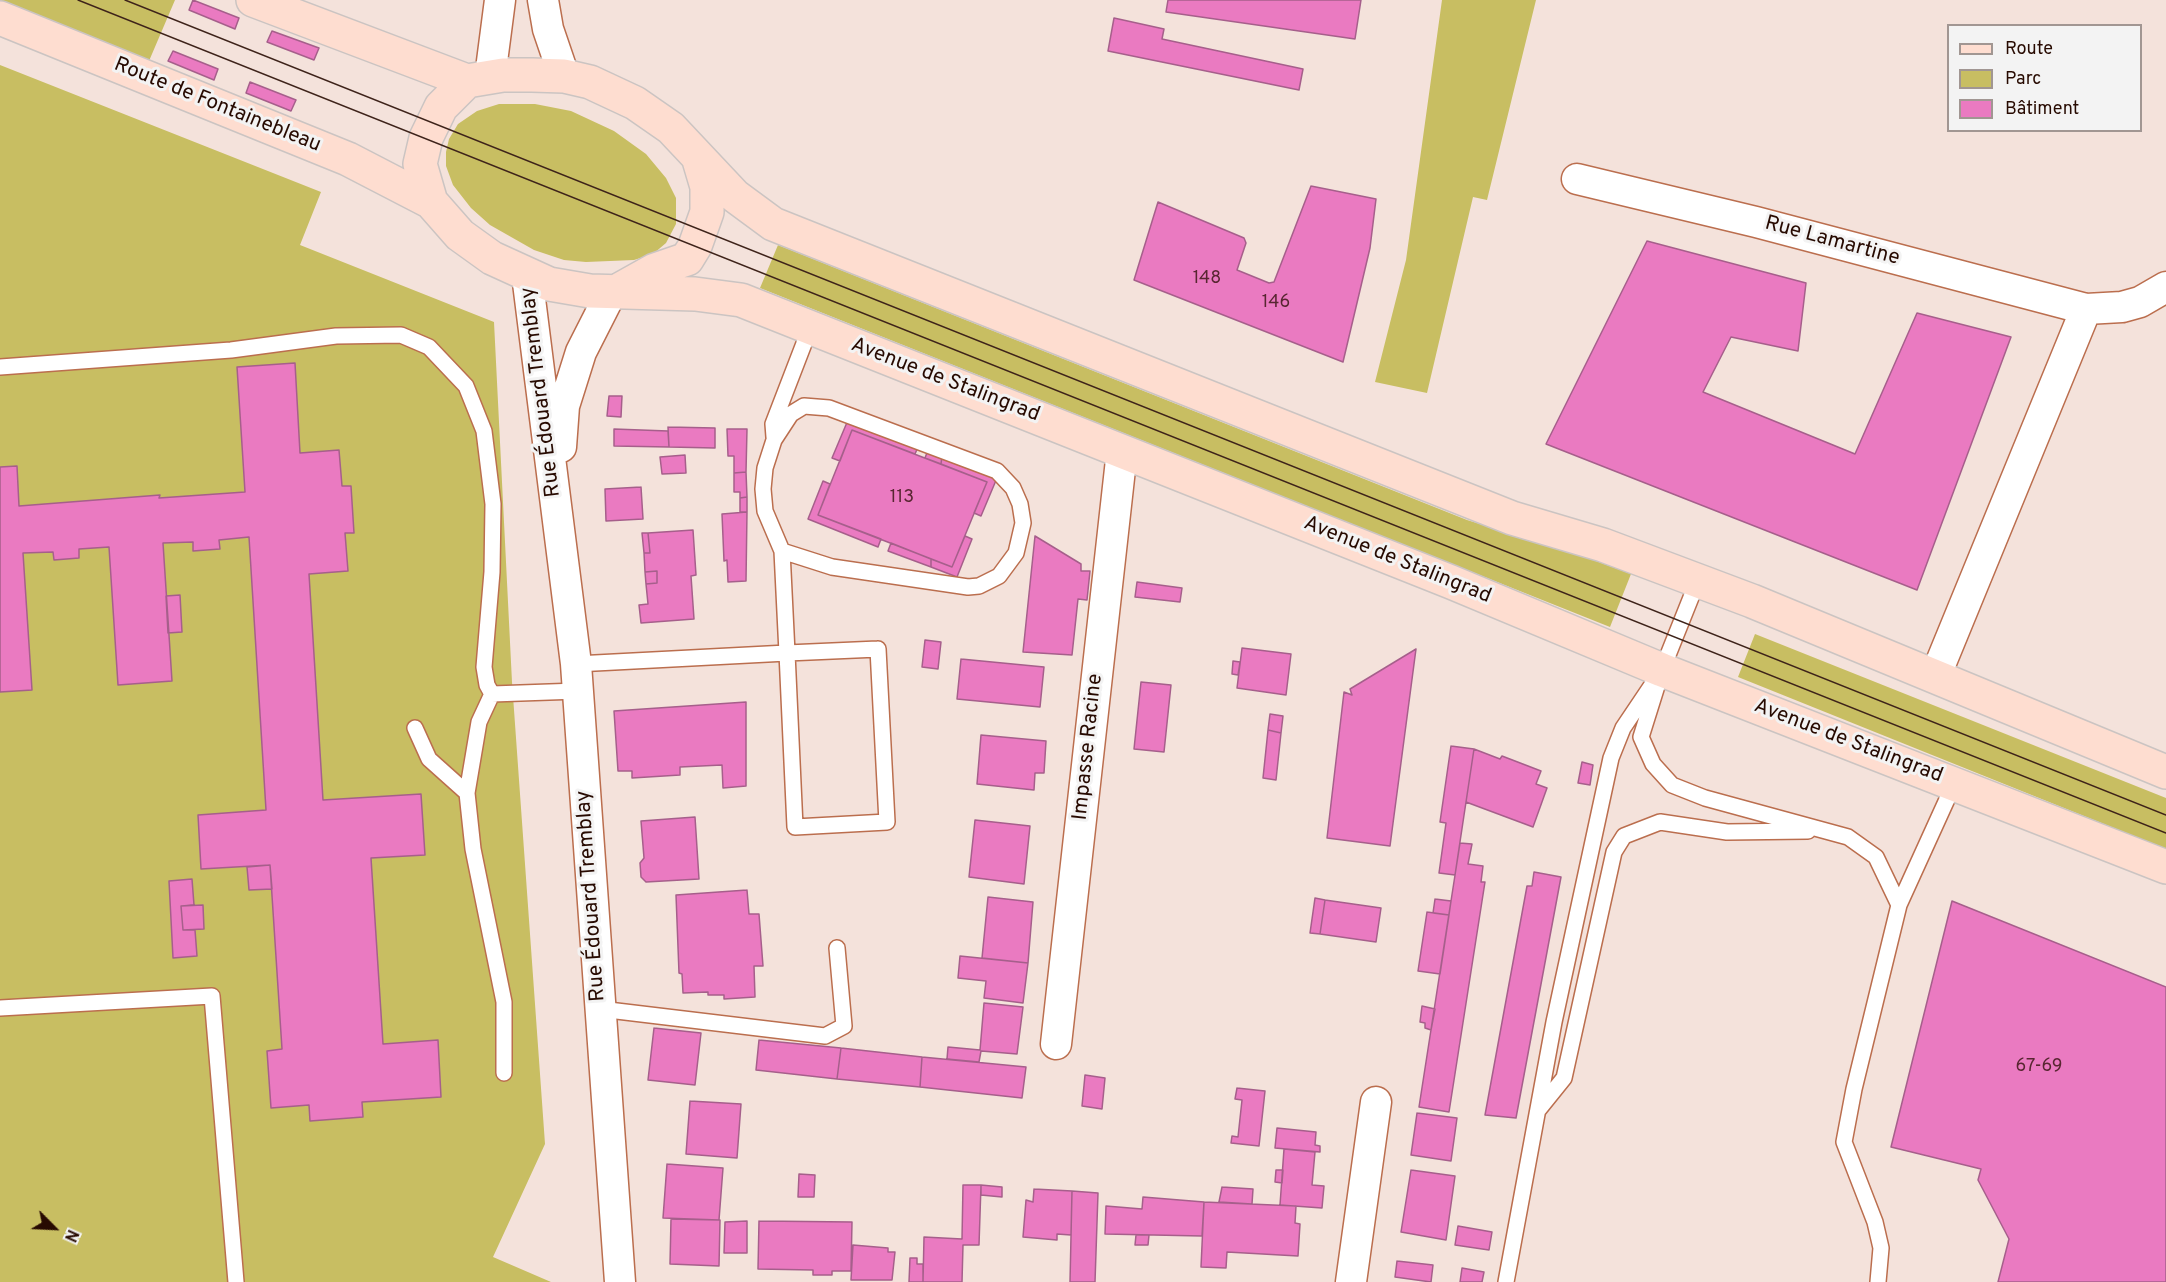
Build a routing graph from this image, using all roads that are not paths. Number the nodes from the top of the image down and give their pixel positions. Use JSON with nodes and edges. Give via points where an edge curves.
{"nodes":[{"id":1,"x":253,"y":0,"type":"edge"},
{"id":2,"x":500,"y":0,"type":"edge"},
{"id":3,"x":543,"y":0,"type":"edge"},
{"id":4,"x":0,"y":18,"type":"edge"},
{"id":5,"x":564,"y":76,"type":"junction"},
{"id":6,"x":479,"y":79,"type":"junction"},
{"id":7,"x":699,"y":160,"type":"junction"},
{"id":8,"x":1577,"y":179,"type":"dead end"},
{"id":9,"x":431,"y":202,"type":"junction"},
{"id":10,"x":527,"y":275,"type":"junction"},
{"id":11,"x":2166,"y":287,"type":"edge"},
{"id":12,"x":616,"y":290,"type":"junction"},
{"id":13,"x":2086,"y":309,"type":"junction"},
{"id":14,"x":810,"y":328,"type":"junction"},
{"id":15,"x":0,"y":367,"type":"edge"},
{"id":16,"x":774,"y":440,"type":"junction"},
{"id":17,"x":1122,"y":451,"type":"junction"},
{"id":18,"x":556,"y":510,"type":"junction"},
{"id":19,"x":782,"y":551,"type":"junction"},
{"id":20,"x":1698,"y":580,"type":"junction"},
{"id":21,"x":787,"y":653,"type":"junction"},
{"id":22,"x":1662,"y":670,"type":"junction"},
{"id":23,"x":1935,"y":676,"type":"junction"},
{"id":24,"x":577,"y":677,"type":"junction"},
{"id":25,"x":492,"y":694,"type":"junction"},
{"id":26,"x":415,"y":728,"type":"dead end"},
{"id":27,"x":2166,"y":772,"type":"edge"},
{"id":28,"x":1954,"y":784,"type":"junction"},
{"id":29,"x":467,"y":793,"type":"junction"},
{"id":30,"x":1823,"y":830,"type":"junction"},
{"id":31,"x":2166,"y":867,"type":"edge"},
{"id":32,"x":1899,"y":905,"type":"junction"},
{"id":33,"x":837,"y":948,"type":"dead end"},
{"id":34,"x":0,"y":1008,"type":"edge"},
{"id":35,"x":600,"y":1009,"type":"junction"},
{"id":36,"x":1056,"y":1044,"type":"dead end"},
{"id":37,"x":504,"y":1073,"type":"dead end"},
{"id":38,"x":1376,"y":1102,"type":"dead end"},
{"id":39,"x":1538,"y":1111,"type":"junction"},
{"id":40,"x":236,"y":1282,"type":"edge"},
{"id":41,"x":620,"y":1282,"type":"edge"},
{"id":42,"x":1351,"y":1282,"type":"edge"},
{"id":43,"x":1506,"y":1282,"type":"edge"},
{"id":44,"x":1878,"y":1282,"type":"edge"}],
"edges":[{"from":1,"to":6,"type":"main road"},
{"from":2,"to":6,"type":"street"},
{"from":3,"to":5,"type":"street"},
{"from":4,"to":9,"type":"main road","name":"Route de Fontainebleau","via":[[348,159]]},
{"from":5,"to":6,"type":"main road"},
{"from":5,"to":7,"type":"main road","via":[[590,82],[635,102],[671,128]]},
{"from":6,"to":9,"type":"main road","via":[[441,107],[426,138],[420,164]]},
{"from":7,"to":12,"type":"main road","via":[[707,187],[707,212],[687,259]]},
{"from":7,"to":20,"type":"main road","via":[[735,196],[773,224],[1512,518],[1603,545]]},
{"from":8,"to":13,"type":"street","name":"Rue Lamartine"},
{"from":9,"to":10,"type":"main road","name":"Avenue de Stalingrad","via":[[460,235],[492,258]]},
{"from":10,"to":12,"type":"main road","name":"Avenue de Stalingrad","via":[[549,284],[590,291]]},
{"from":10,"to":18,"type":"street","name":"Rue Édouard Tremblay"},
{"from":11,"to":13,"type":"street","name":"Rue Lamartine","via":[[2131,304]]},
{"from":12,"to":14,"type":"main road","name":"Avenue de Stalingrad","via":[[741,300]]},
{"from":12,"to":18,"type":"street","name":"Rue Édouard Tremblay","via":[[580,352],[564,406]]},
{"from":13,"to":23,"type":"street"},
{"from":14,"to":16,"type":"lane","via":[[772,424]]},
{"from":14,"to":17,"type":"main road","name":"Avenue de Stalingrad"},
{"from":15,"to":25,"type":"lane","via":[[231,350],[336,336],[401,335],[429,346],[466,386],[484,431],[493,504],[484,667]]},
{"from":16,"to":19,"type":"lane","via":[[765,468],[764,500],[771,531]]},
{"from":16,"to":19,"type":"lane","via":[[797,408],[829,408],[997,471],[1013,488],[1023,523],[1016,553],[1007,567],[988,583],[968,587],[832,567]]},
{"from":17,"to":22,"type":"main road","name":"Avenue de Stalingrad"},
{"from":17,"to":36,"type":"street","name":"Impasse Racine"},
{"from":18,"to":24,"type":"street","name":"Rue Édouard Tremblay"},
{"from":19,"to":21,"type":"lane"},
{"from":20,"to":22,"type":"lane"},
{"from":20,"to":23,"type":"main road"},
{"from":21,"to":21,"type":"lane","via":[[878,649],[887,822],[795,827]]},
{"from":21,"to":24,"type":"lane"},
{"from":22,"to":28,"type":"main road","name":"Avenue de Stalingrad"},
{"from":22,"to":30,"type":"lane","via":[[1641,737],[1653,764],[1672,785],[1705,798]]},
{"from":22,"to":39,"type":"lane","via":[[1623,728],[1611,758]]},
{"from":23,"to":27,"type":"main road"},
{"from":24,"to":25,"type":"lane"},
{"from":24,"to":35,"type":"street","name":"Rue Édouard Tremblay"},
{"from":25,"to":29,"type":"lane","via":[[479,722]]},
{"from":26,"to":29,"type":"lane","via":[[429,759]]},
{"from":28,"to":31,"type":"main road","name":"Avenue de Stalingrad"},
{"from":28,"to":32,"type":"lane"},
{"from":29,"to":37,"type":"lane","via":[[473,849],[504,1002]]},
{"from":30,"to":32,"type":"lane","via":[[1848,837],[1876,857]]},
{"from":30,"to":39,"type":"lane","via":[[1727,832],[1660,822],[1624,836],[1614,852],[1564,1078]]},
{"from":32,"to":44,"type":"lane","via":[[1844,1142],[1875,1222],[1881,1248]]},
{"from":33,"to":35,"type":"lane","via":[[844,1026],[825,1036]]},
{"from":34,"to":40,"type":"lane","via":[[212,996]]},
{"from":35,"to":41,"type":"street","name":"Rue Édouard Tremblay"},
{"from":38,"to":42,"type":"street"},
{"from":39,"to":43,"type":"lane"}]}
